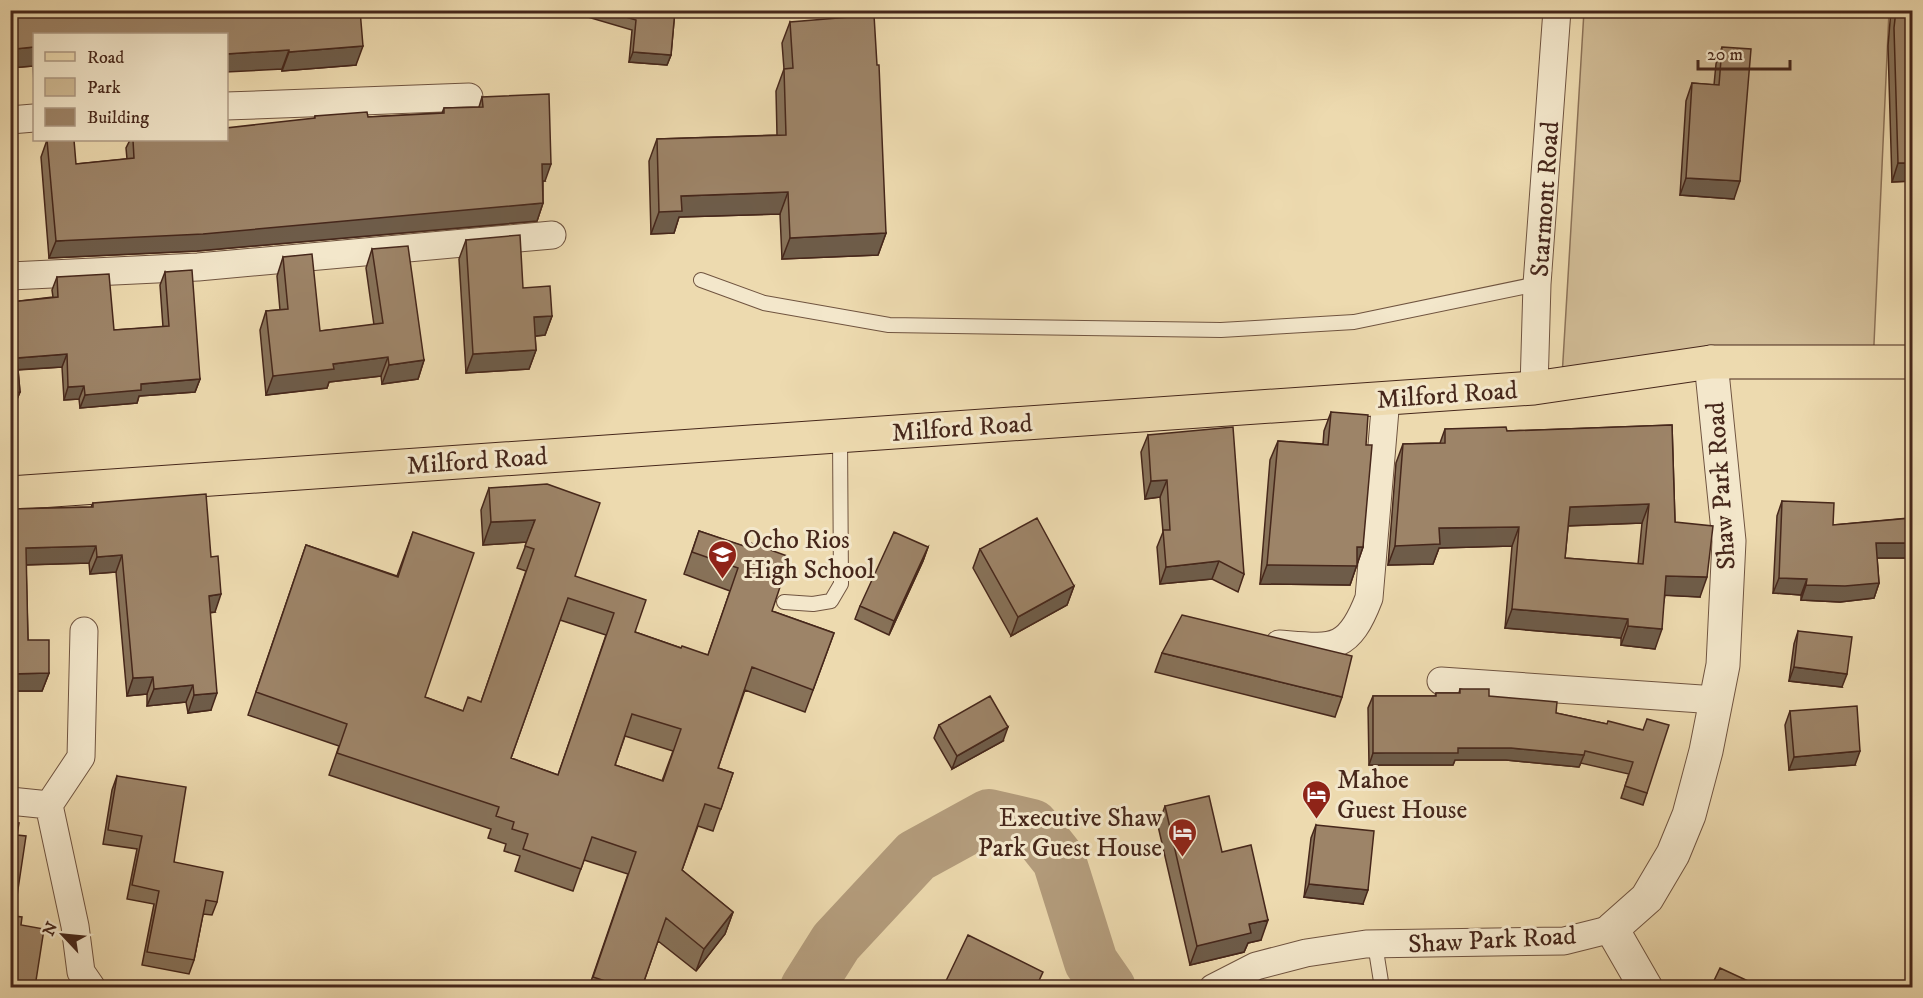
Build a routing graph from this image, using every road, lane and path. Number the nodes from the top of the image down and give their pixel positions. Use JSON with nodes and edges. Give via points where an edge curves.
{"nodes":[{"id":1,"x":1557,"y":10,"type":"edge"},
{"id":2,"x":469,"y":97,"type":"dead end"},
{"id":3,"x":228,"y":106,"type":"edge"},
{"id":4,"x":33,"y":118,"type":"edge"},
{"id":5,"x":10,"y":120,"type":"edge"},
{"id":6,"x":552,"y":235,"type":"dead end"},
{"id":7,"x":10,"y":276,"type":"edge"},
{"id":8,"x":701,"y":280,"type":"dead end"},
{"id":9,"x":1538,"y":284,"type":"junction"},
{"id":10,"x":1711,"y":362,"type":"junction"},
{"id":11,"x":1912,"y":362,"type":"edge"},
{"id":12,"x":1534,"y":388,"type":"junction"},
{"id":13,"x":1386,"y":398,"type":"junction"},
{"id":14,"x":840,"y":436,"type":"junction"},
{"id":15,"x":10,"y":492,"type":"edge"},
{"id":16,"x":784,"y":602,"type":"edge"},
{"id":17,"x":84,"y":631,"type":"dead end"},
{"id":18,"x":1274,"y":643,"type":"edge"},
{"id":19,"x":1441,"y":681,"type":"dead end"},
{"id":20,"x":1716,"y":700,"type":"junction"},
{"id":21,"x":10,"y":801,"type":"edge"},
{"id":22,"x":49,"y":805,"type":"junction"},
{"id":23,"x":1612,"y":929,"type":"junction"},
{"id":24,"x":1376,"y":944,"type":"junction"},
{"id":25,"x":92,"y":987,"type":"edge"},
{"id":26,"x":1213,"y":987,"type":"edge"},
{"id":27,"x":1382,"y":987,"type":"edge"},
{"id":28,"x":1646,"y":987,"type":"edge"}],
"edges":[{"from":1,"to":9,"type":"street","name":"Starmont Road"},
{"from":2,"to":3,"type":"street"},
{"from":4,"to":5,"type":"street"},
{"from":6,"to":7,"type":"street","via":[[198,267]]},
{"from":8,"to":9,"type":"lane","via":[[764,303],[890,325],[1221,330],[1354,322]]},
{"from":9,"to":12,"type":"street","name":"Starmont Road"},
{"from":10,"to":11,"type":"main road","name":"Milford Road"},
{"from":10,"to":12,"type":"main road","name":"Milford Road"},
{"from":10,"to":20,"type":"street","name":"Shaw Park Road","via":[[1729,541],[1723,665]]},
{"from":12,"to":13,"type":"main road","name":"Milford Road"},
{"from":13,"to":14,"type":"main road","name":"Milford Road"},
{"from":13,"to":18,"type":"street","via":[[1369,598],[1361,618],[1338,644],[1320,647]]},
{"from":14,"to":15,"type":"main road","name":"Milford Road"},
{"from":14,"to":16,"type":"lane","via":[[841,584],[831,601]]},
{"from":17,"to":22,"type":"street","via":[[81,757]]},
{"from":19,"to":20,"type":"street"},
{"from":20,"to":23,"type":"street","name":"Shaw Park Road","via":[[1689,815],[1673,854],[1647,898]]},
{"from":21,"to":22,"type":"street"},
{"from":22,"to":25,"type":"street","via":[[81,972]]},
{"from":23,"to":24,"type":"street","name":"Shaw Park Road","via":[[1564,941]]},
{"from":23,"to":28,"type":"street"},
{"from":24,"to":26,"type":"street","name":"Shaw Park Road","via":[[1306,953],[1256,966]]},
{"from":24,"to":27,"type":"lane"}]}
